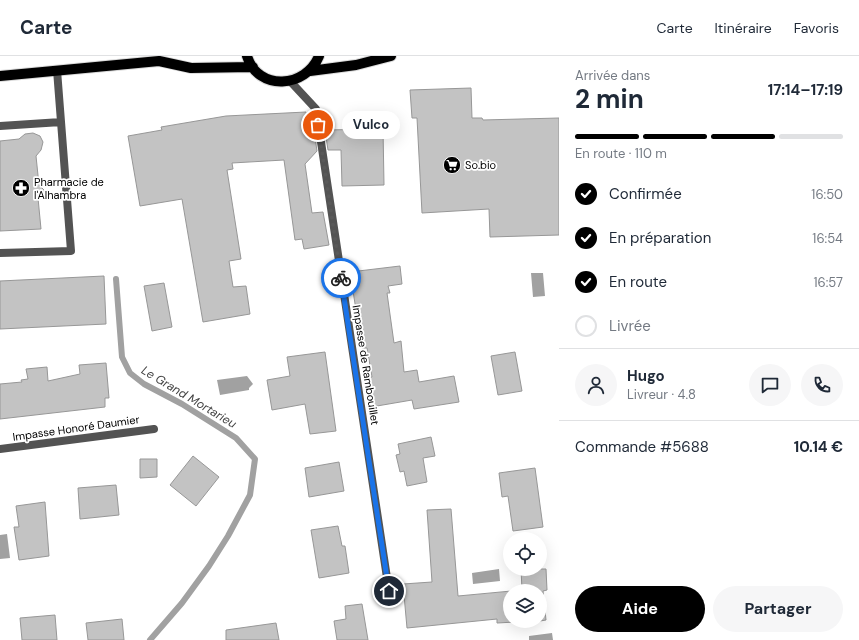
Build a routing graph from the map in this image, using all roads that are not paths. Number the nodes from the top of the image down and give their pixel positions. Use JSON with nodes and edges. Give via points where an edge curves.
{"nodes":[{"id":1,"x":171,"y":56,"type":"edge"},
{"id":2,"x":248,"y":56,"type":"edge"},
{"id":3,"x":318,"y":56,"type":"edge"},
{"id":4,"x":390,"y":56,"type":"edge"},
{"id":5,"x":159,"y":61,"type":"junction"},
{"id":6,"x":253,"y":67,"type":"junction"},
{"id":7,"x":57,"y":70,"type":"junction"},
{"id":8,"x":310,"y":71,"type":"junction"},
{"id":9,"x":0,"y":76,"type":"edge"},
{"id":10,"x":290,"y":81,"type":"junction"},
{"id":11,"x":61,"y":122,"type":"junction"},
{"id":12,"x":0,"y":126,"type":"edge"},
{"id":13,"x":0,"y":253,"type":"edge"},
{"id":14,"x":154,"y":429,"type":"dead end"},
{"id":15,"x":0,"y":449,"type":"edge"},
{"id":16,"x":389,"y":591,"type":"dead end"}],
"edges":[{"from":1,"to":5,"type":"main road"},
{"from":2,"to":6,"type":"main road"},
{"from":3,"to":8,"type":"main road"},
{"from":4,"to":8,"type":"main road","via":[[356,65]]},
{"from":5,"to":6,"type":"main road","via":[[191,68]]},
{"from":5,"to":7,"type":"main road"},
{"from":6,"to":10,"type":"main road","via":[[269,80]]},
{"from":7,"to":9,"type":"main road"},
{"from":7,"to":11,"type":"street"},
{"from":8,"to":10,"type":"main road"},
{"from":10,"to":16,"type":"street","name":"Impasse de Rambouillet","via":[[316,109]]},
{"from":11,"to":12,"type":"street"},
{"from":11,"to":13,"type":"street","via":[[71,251]]},
{"from":14,"to":15,"type":"street","name":"Impasse Honoré Daumier"}]}
